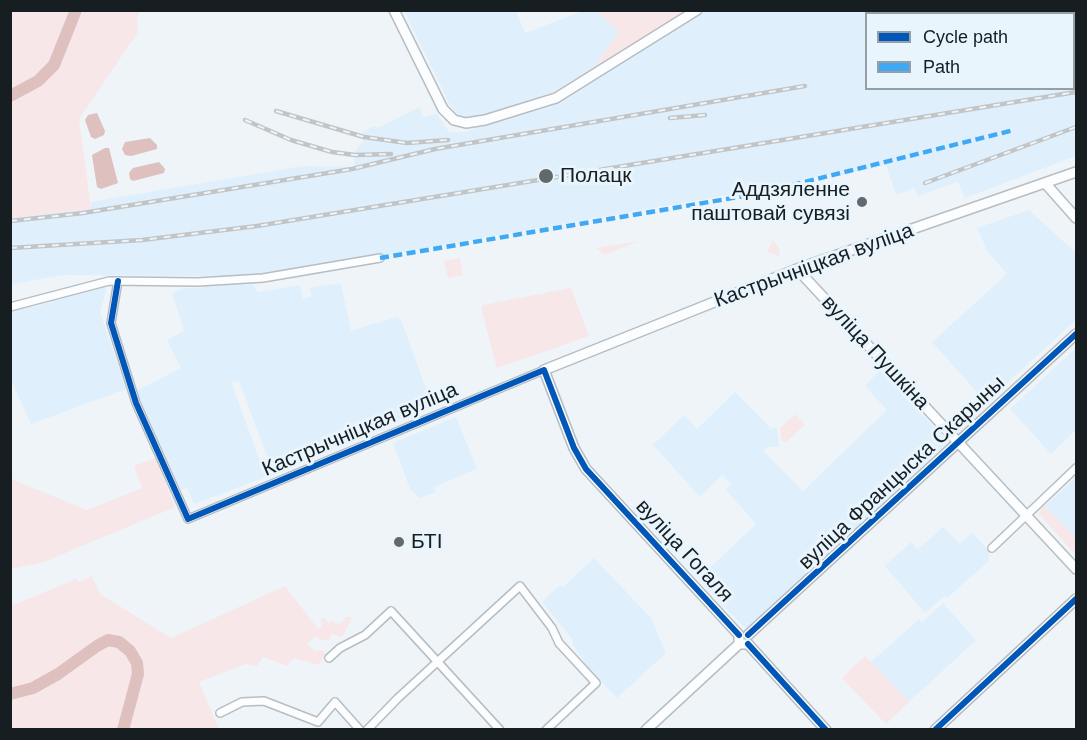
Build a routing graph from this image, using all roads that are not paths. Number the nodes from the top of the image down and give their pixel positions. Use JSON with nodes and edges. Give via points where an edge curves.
{"nodes":[{"id":1,"x":394,"y":10,"type":"edge"},
{"id":2,"x":697,"y":10,"type":"edge"},
{"id":3,"x":1077,"y":172,"type":"edge"},
{"id":4,"x":1045,"y":183,"type":"junction"},
{"id":5,"x":1077,"y":218,"type":"edge"},
{"id":6,"x":381,"y":258,"type":"dead end"},
{"id":7,"x":797,"y":269,"type":"junction"},
{"id":8,"x":118,"y":281,"type":"junction"},
{"id":9,"x":10,"y":307,"type":"edge"},
{"id":10,"x":1077,"y":334,"type":"edge"},
{"id":11,"x":544,"y":370,"type":"junction"},
{"id":12,"x":959,"y":443,"type":"junction"},
{"id":13,"x":1077,"y":468,"type":"edge"},
{"id":14,"x":1026,"y":515,"type":"junction"},
{"id":15,"x":992,"y":548,"type":"dead end"},
{"id":16,"x":1077,"y":569,"type":"edge"},
{"id":17,"x":1077,"y":599,"type":"edge"},
{"id":18,"x":744,"y":639,"type":"junction"},
{"id":19,"x":329,"y":658,"type":"dead end"},
{"id":20,"x":438,"y":662,"type":"junction"},
{"id":21,"x":220,"y":713,"type":"dead end"},
{"id":22,"x":360,"y":729,"type":"edge"},
{"id":23,"x":367,"y":729,"type":"edge"},
{"id":24,"x":500,"y":729,"type":"edge"},
{"id":25,"x":546,"y":729,"type":"edge"},
{"id":26,"x":646,"y":729,"type":"edge"},
{"id":27,"x":826,"y":729,"type":"edge"},
{"id":28,"x":935,"y":729,"type":"edge"}],
"edges":[{"from":1,"to":2,"type":"street","via":[[436,97],[454,120],[466,123],[556,98]]},
{"from":3,"to":4,"type":"street","name":"Кастрычніцкая вуліца"},
{"from":4,"to":5,"type":"street"},
{"from":4,"to":7,"type":"street","name":"Кастрычніцкая вуліца"},
{"from":6,"to":8,"type":"street","via":[[263,278]]},
{"from":7,"to":11,"type":"street","name":"Кастрычніцкая вуліца"},
{"from":7,"to":12,"type":"street","name":"вуліца Пушкіна"},
{"from":8,"to":9,"type":"street"},
{"from":8,"to":11,"type":"street","name":"Кастрычніцкая вуліца","via":[[111,323],[136,403],[188,519]]},
{"from":10,"to":12,"type":"street","name":"вуліца Францыска Скарыны"},
{"from":11,"to":18,"type":"street","name":"вуліца Гогаля","via":[[586,469]]},
{"from":12,"to":14,"type":"street","name":"вуліца Пушкіна"},
{"from":12,"to":18,"type":"street","name":"вуліца Францыска Скарыны"},
{"from":13,"to":14,"type":"street"},
{"from":14,"to":15,"type":"street"},
{"from":14,"to":16,"type":"street","name":"вуліца Пушкіна"},
{"from":17,"to":28,"type":"street"},
{"from":18,"to":26,"type":"street","name":"вуліца Францыска Скарыны"},
{"from":18,"to":27,"type":"street","name":"вуліца Гогаля"},
{"from":19,"to":20,"type":"street","via":[[365,635],[391,611]]},
{"from":20,"to":23,"type":"street"},
{"from":20,"to":24,"type":"street"},
{"from":20,"to":25,"type":"street","via":[[520,586],[558,642],[596,683]]},
{"from":21,"to":22,"type":"street","via":[[242,702],[264,701],[318,722],[335,702]]}]}
